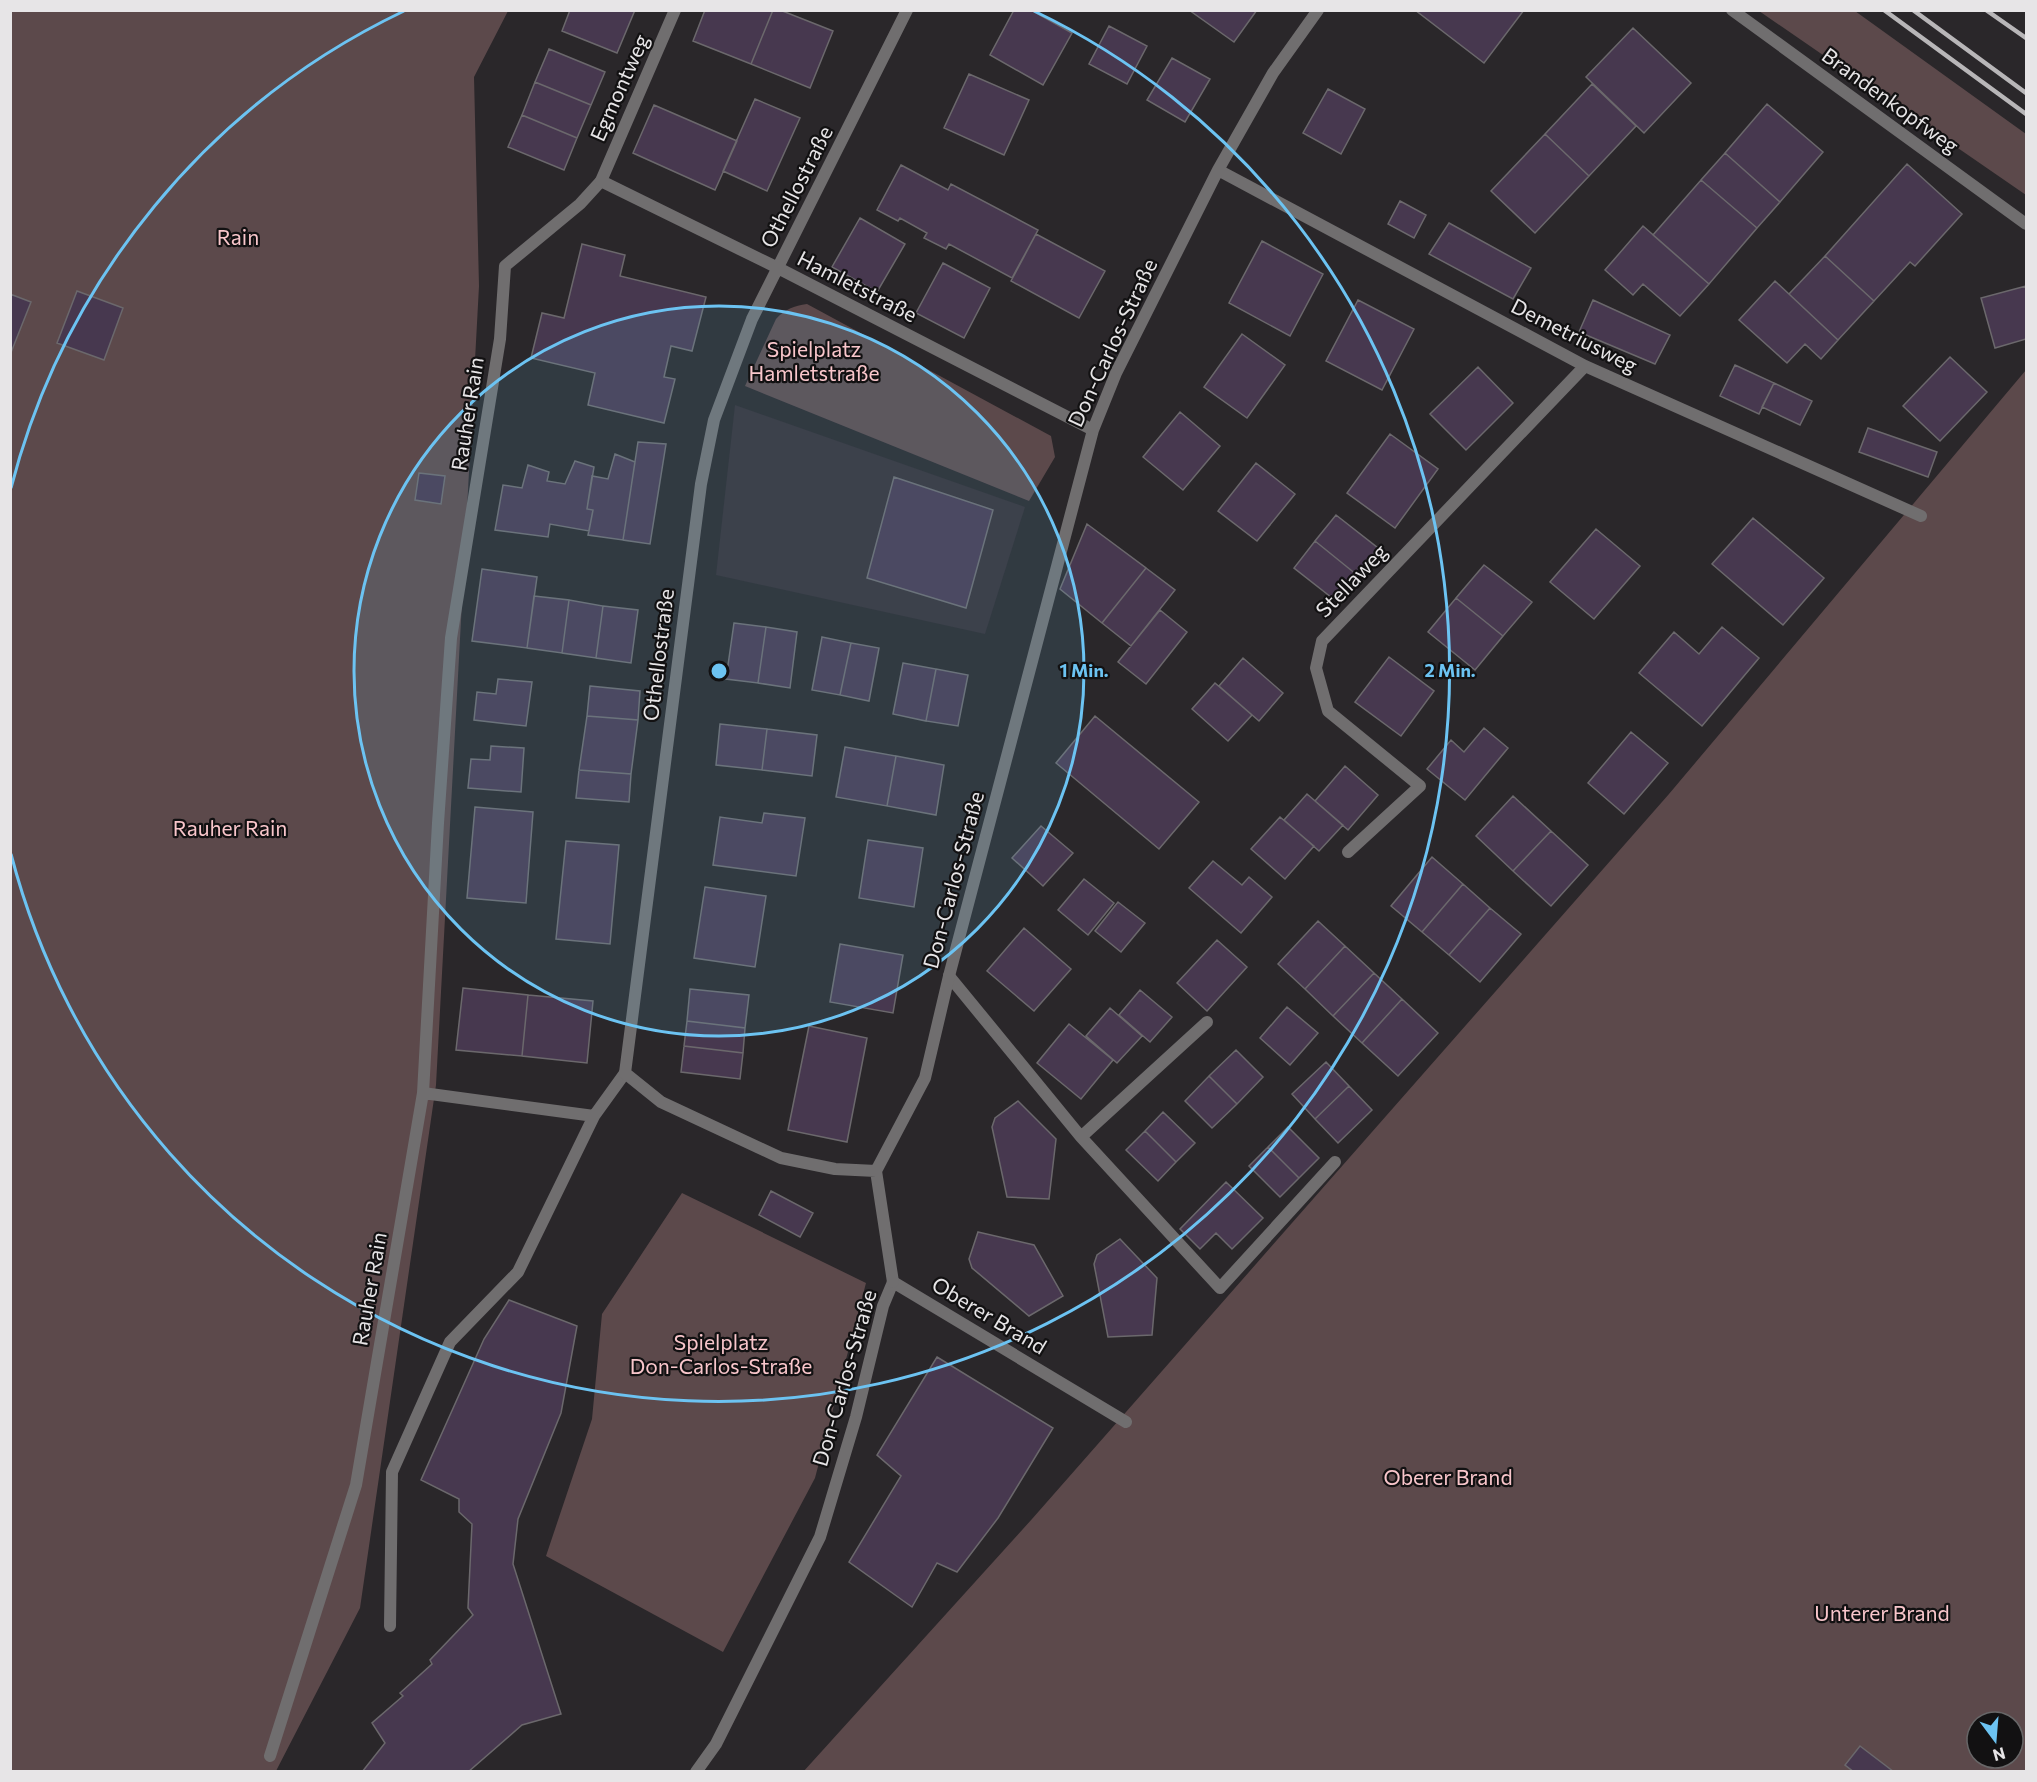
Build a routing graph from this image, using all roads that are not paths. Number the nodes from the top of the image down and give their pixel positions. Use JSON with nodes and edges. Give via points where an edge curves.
{"nodes":[{"id":1,"x":675,"y":10,"type":"edge"},
{"id":2,"x":907,"y":10,"type":"edge"},
{"id":3,"x":1318,"y":10,"type":"edge"},
{"id":4,"x":1732,"y":10,"type":"edge"},
{"id":5,"x":1218,"y":170,"type":"junction"},
{"id":6,"x":601,"y":181,"type":"junction"},
{"id":7,"x":2026,"y":224,"type":"edge"},
{"id":8,"x":778,"y":268,"type":"junction"},
{"id":9,"x":1585,"y":366,"type":"junction"},
{"id":10,"x":1093,"y":430,"type":"junction"},
{"id":11,"x":1921,"y":516,"type":"dead end"},
{"id":12,"x":1348,"y":852,"type":"dead end"},
{"id":13,"x":949,"y":976,"type":"junction"},
{"id":14,"x":1207,"y":1022,"type":"dead end"},
{"id":15,"x":625,"y":1073,"type":"junction"},
{"id":16,"x":423,"y":1093,"type":"junction"},
{"id":17,"x":594,"y":1116,"type":"junction"},
{"id":18,"x":1082,"y":1137,"type":"junction"},
{"id":19,"x":1335,"y":1162,"type":"dead end"},
{"id":20,"x":876,"y":1171,"type":"junction"},
{"id":21,"x":893,"y":1282,"type":"junction"},
{"id":22,"x":1126,"y":1422,"type":"dead end"},
{"id":23,"x":390,"y":1626,"type":"dead end"},
{"id":24,"x":270,"y":1756,"type":"dead end"},
{"id":25,"x":696,"y":1772,"type":"edge"}],
"edges":[{"from":1,"to":6,"type":"street","name":"Egmontweg"},
{"from":2,"to":8,"type":"street","name":"Othellostraße"},
{"from":3,"to":5,"type":"street","name":"Don-Carlos-Straße","via":[[1273,73]]},
{"from":4,"to":7,"type":"street","name":"Brandenkopfweg"},
{"from":5,"to":9,"type":"street","name":"Demetriusweg"},
{"from":5,"to":10,"type":"street","name":"Don-Carlos-Straße","via":[[1116,373]]},
{"from":6,"to":8,"type":"street","name":"Hamletstraße"},
{"from":6,"to":16,"type":"street","name":"Rauher Rain","via":[[580,204],[505,266],[500,339],[452,638]]},
{"from":8,"to":10,"type":"street","name":"Hamletstraße"},
{"from":8,"to":15,"type":"street","name":"Othellostraße","via":[[752,319],[714,420],[701,484]]},
{"from":9,"to":11,"type":"street","name":"Demetriusweg"},
{"from":9,"to":12,"type":"street","name":"Stellaweg","via":[[1322,641],[1316,668],[1328,711],[1420,786]]},
{"from":10,"to":13,"type":"street","name":"Don-Carlos-Straße"},
{"from":13,"to":18,"type":"street"},
{"from":13,"to":20,"type":"street","name":"Don-Carlos-Straße","via":[[925,1078]]},
{"from":14,"to":18,"type":"street"},
{"from":15,"to":17,"type":"street"},
{"from":15,"to":20,"type":"street","via":[[661,1102],[781,1158],[835,1169]]},
{"from":16,"to":17,"type":"street"},
{"from":16,"to":24,"type":"street","name":"Rauher Rain","via":[[356,1485]]},
{"from":17,"to":23,"type":"street","via":[[518,1272],[450,1342],[392,1472]]},
{"from":18,"to":19,"type":"street","via":[[1220,1288]]},
{"from":20,"to":21,"type":"street","name":"Don-Carlos-Straße"},
{"from":21,"to":22,"type":"street","name":"Oberer Brand"},
{"from":21,"to":25,"type":"street","name":"Don-Carlos-Straße","via":[[883,1306],[856,1417],[820,1537],[716,1744]]}]}
